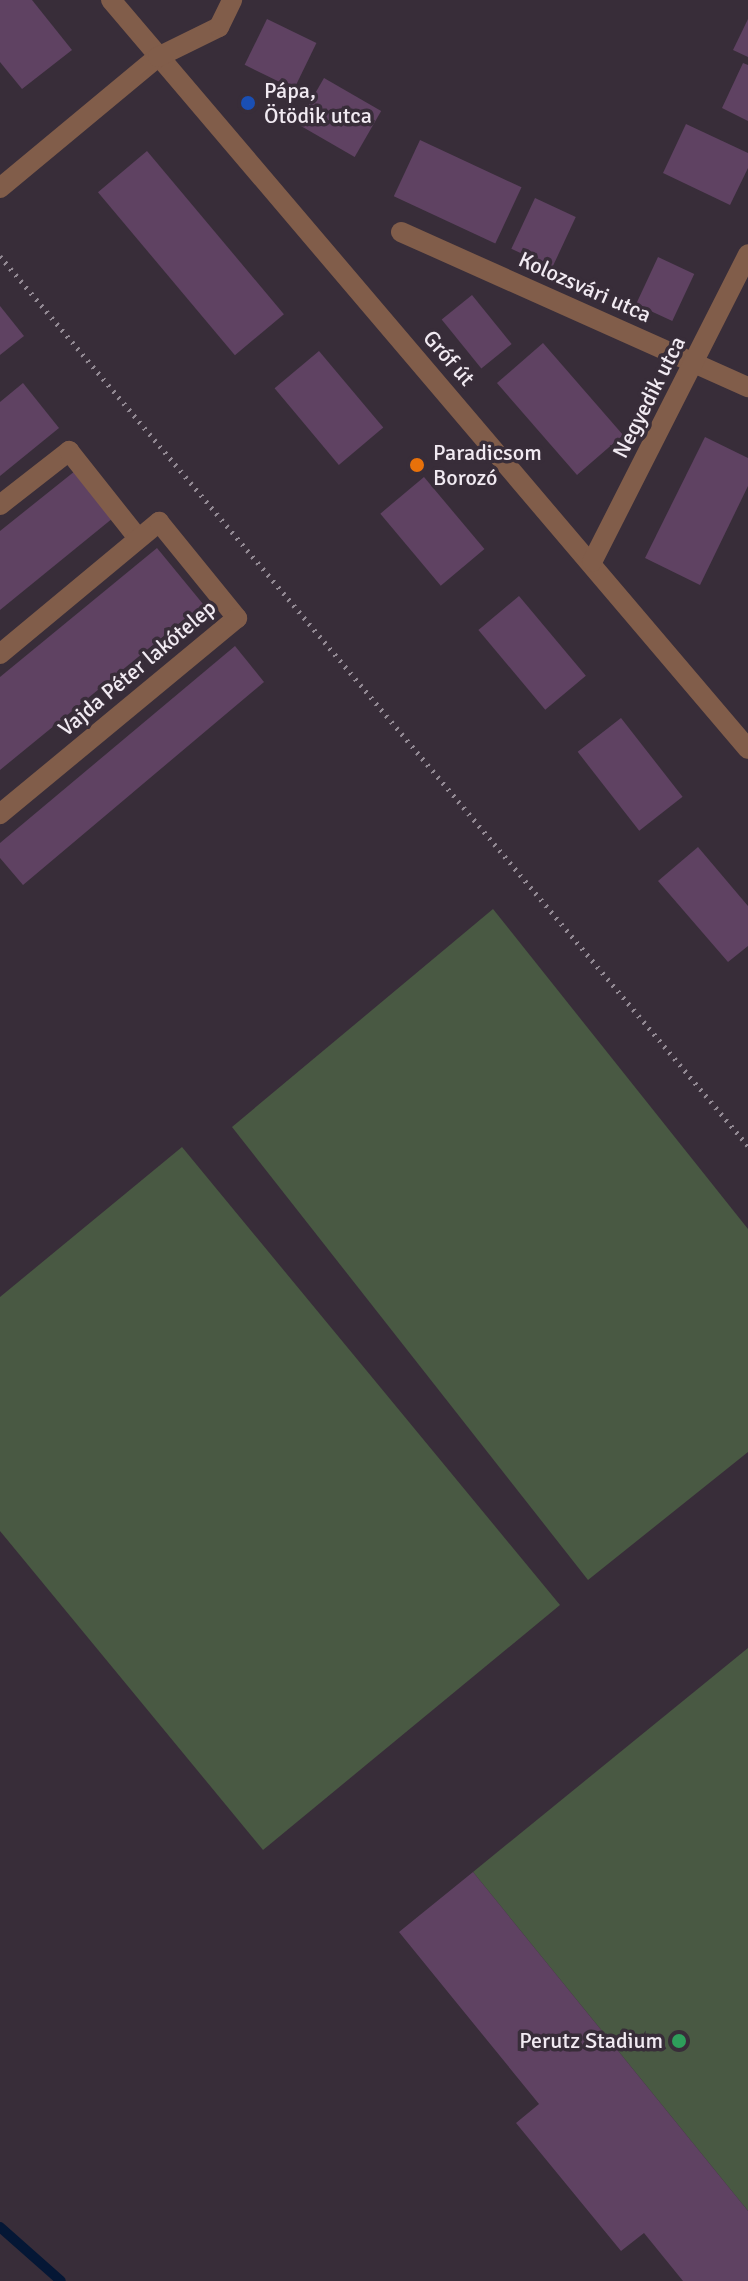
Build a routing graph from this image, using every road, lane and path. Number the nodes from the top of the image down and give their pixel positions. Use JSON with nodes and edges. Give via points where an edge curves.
{"nodes":[{"id":1,"x":111,"y":0,"type":"edge"},
{"id":2,"x":232,"y":0,"type":"edge"},
{"id":3,"x":158,"y":57,"type":"junction"},
{"id":4,"x":0,"y":188,"type":"edge"},
{"id":5,"x":401,"y":232,"type":"dead end"},
{"id":6,"x":748,"y":254,"type":"edge"},
{"id":7,"x":0,"y":256,"type":"edge"},
{"id":8,"x":695,"y":362,"type":"junction"},
{"id":9,"x":748,"y":387,"type":"edge"},
{"id":10,"x":0,"y":505,"type":"edge"},
{"id":11,"x":138,"y":538,"type":"junction"},
{"id":12,"x":592,"y":562,"type":"junction"},
{"id":13,"x":0,"y":654,"type":"edge"},
{"id":14,"x":748,"y":749,"type":"edge"},
{"id":15,"x":0,"y":814,"type":"edge"},
{"id":16,"x":748,"y":1146,"type":"edge"}],
"edges":[{"from":1,"to":3,"type":"street","name":"Gróf út"},
{"from":2,"to":3,"type":"street","via":[[219,27]]},
{"from":3,"to":4,"type":"street"},
{"from":3,"to":12,"type":"street","name":"Gróf út"},
{"from":5,"to":8,"type":"street","name":"Kolozsvári utca"},
{"from":6,"to":8,"type":"street","name":"Negyedik utca"},
{"from":7,"to":16,"type":"path"},
{"from":8,"to":9,"type":"street","name":"Kolozsvári utca"},
{"from":8,"to":12,"type":"street","name":"Negyedik utca"},
{"from":10,"to":11,"type":"street","via":[[69,451]]},
{"from":11,"to":13,"type":"street","name":"Vajda Péter lakótelep"},
{"from":11,"to":15,"type":"street","name":"Vajda Péter lakótelep","via":[[159,522],[237,618]]},
{"from":12,"to":14,"type":"street","name":"Gróf út"}]}
